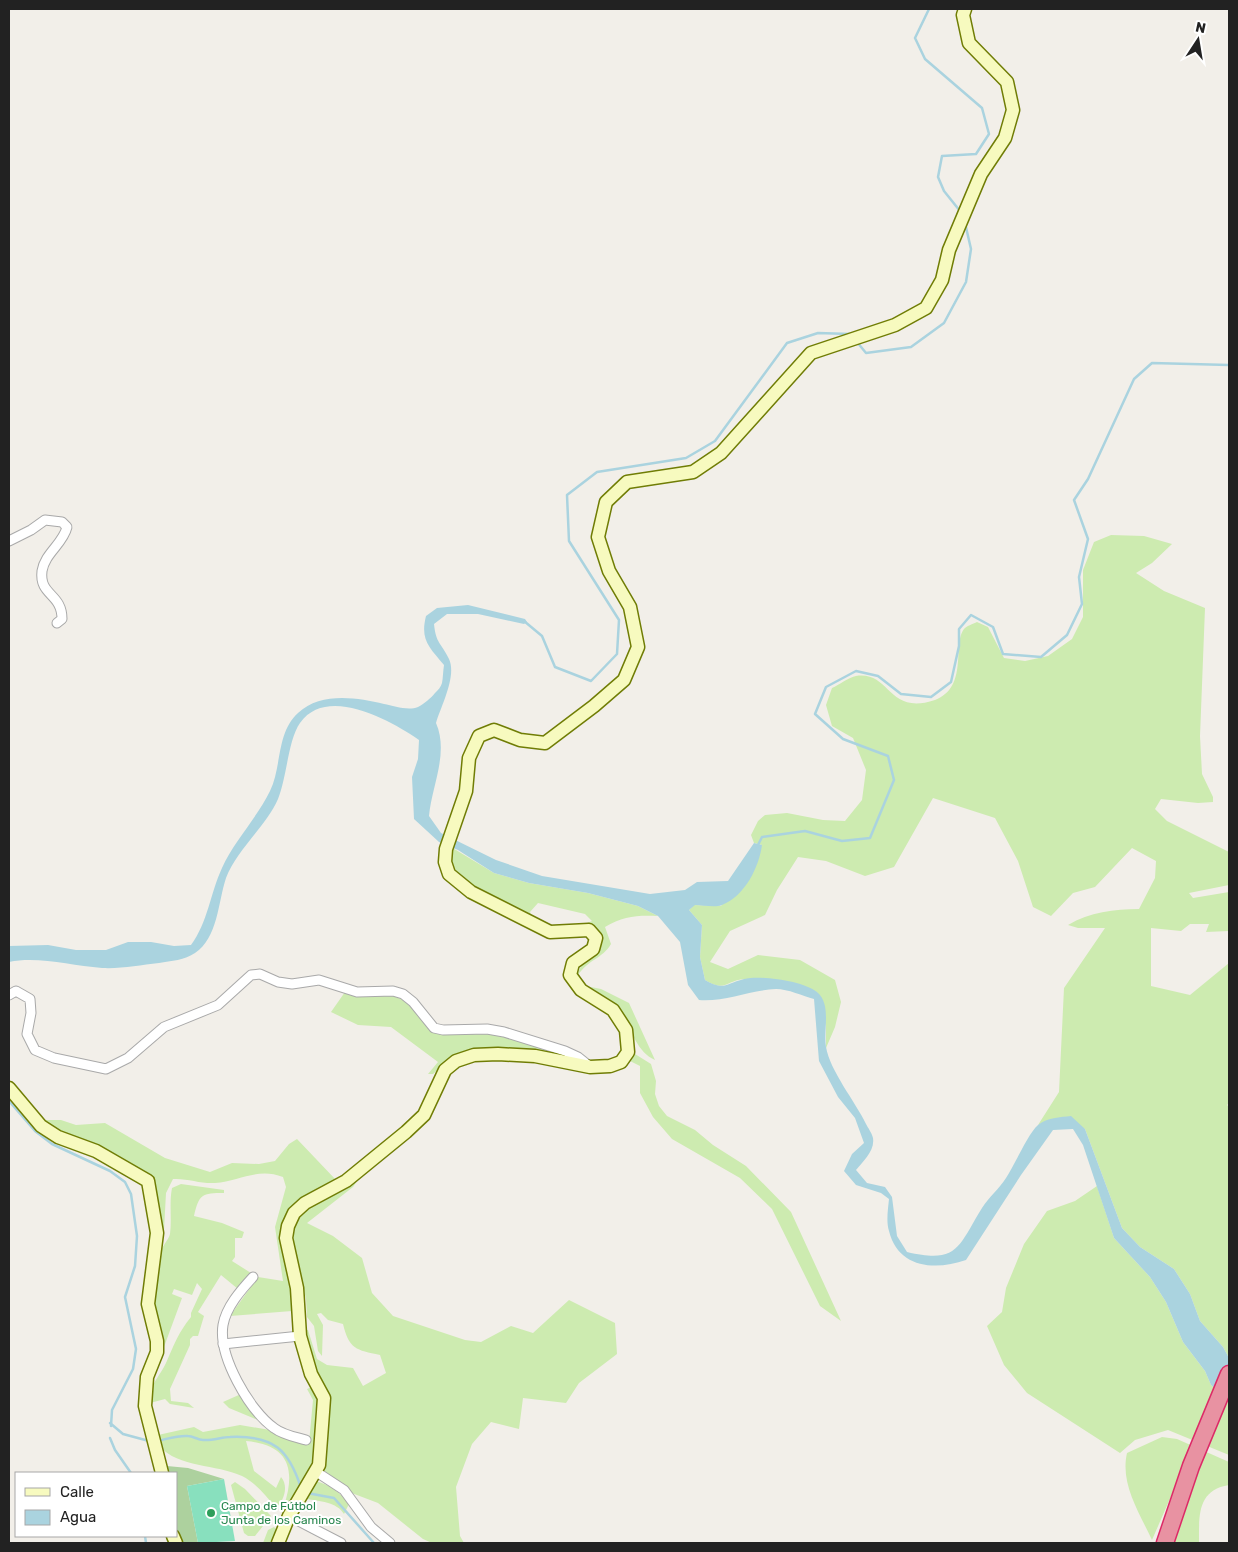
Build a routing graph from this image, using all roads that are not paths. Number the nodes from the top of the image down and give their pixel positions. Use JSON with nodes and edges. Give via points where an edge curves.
{"nodes":[{"id":1,"x":965,"y":9,"type":"edge"},
{"id":2,"x":9,"y":541,"type":"edge"},
{"id":3,"x":57,"y":623,"type":"dead end"},
{"id":4,"x":9,"y":995,"type":"edge"},
{"id":5,"x":590,"y":1067,"type":"junction"},
{"id":6,"x":9,"y":1088,"type":"edge"},
{"id":7,"x":253,"y":1277,"type":"dead end"},
{"id":8,"x":300,"y":1336,"type":"junction"},
{"id":9,"x":223,"y":1344,"type":"junction"},
{"id":10,"x":1229,"y":1374,"type":"edge"},
{"id":11,"x":306,"y":1440,"type":"dead end"},
{"id":12,"x":162,"y":1467,"type":"edge"},
{"id":13,"x":317,"y":1471,"type":"junction"},
{"id":14,"x":289,"y":1516,"type":"junction"},
{"id":15,"x":278,"y":1543,"type":"edge"},
{"id":16,"x":342,"y":1543,"type":"edge"},
{"id":17,"x":390,"y":1543,"type":"edge"},
{"id":18,"x":1165,"y":1543,"type":"edge"}],
"edges":[{"from":1,"to":5,"type":"main road","via":[[963,15],[968,43],[1008,82],[1013,110],[1005,138],[981,174],[949,250],[942,280],[926,308],[895,325],[811,354],[721,453],[692,472],[627,482],[606,502],[598,537],[609,571],[630,607],[638,647],[624,680],[545,743],[520,740],[494,730],[479,736],[469,758],[466,791],[444,862],[450,874],[471,892],[550,932],[588,930],[596,938],[593,949],[573,963],[570,975],[581,990],[612,1010],[626,1030],[628,1052],[621,1062]]},
{"from":2,"to":3,"type":"street","via":[[45,520],[62,522],[67,527],[65,536],[45,561],[42,572],[44,585],[62,607],[62,619]]},
{"from":4,"to":5,"type":"street","via":[[16,992],[30,999],[27,1034],[35,1050],[54,1058],[106,1069],[128,1058],[164,1027],[218,1005],[251,975],[260,974],[292,984],[319,980],[358,992],[393,991],[413,1002],[434,1028],[504,1032],[565,1051]]},
{"from":5,"to":8,"type":"main road","via":[[535,1056],[498,1054],[474,1055],[456,1061],[445,1070],[424,1115],[346,1181],[305,1203],[294,1213],[286,1238],[297,1288]]},
{"from":6,"to":12,"type":"main road","via":[[41,1126],[58,1137],[96,1151],[148,1181],[157,1233],[148,1304],[157,1352],[147,1377],[145,1406]]},
{"from":7,"to":9,"type":"street","via":[[228,1312]]},
{"from":8,"to":9,"type":"street"},
{"from":8,"to":13,"type":"main road","via":[[311,1374],[324,1398]]},
{"from":9,"to":11,"type":"street","via":[[241,1386],[256,1409],[273,1428]]},
{"from":10,"to":18,"type":"highway","via":[[1191,1466]]},
{"from":13,"to":14,"type":"main road"},
{"from":13,"to":17,"type":"street","via":[[344,1490],[371,1527]]},
{"from":14,"to":15,"type":"main road"},
{"from":14,"to":16,"type":"street"}]}
